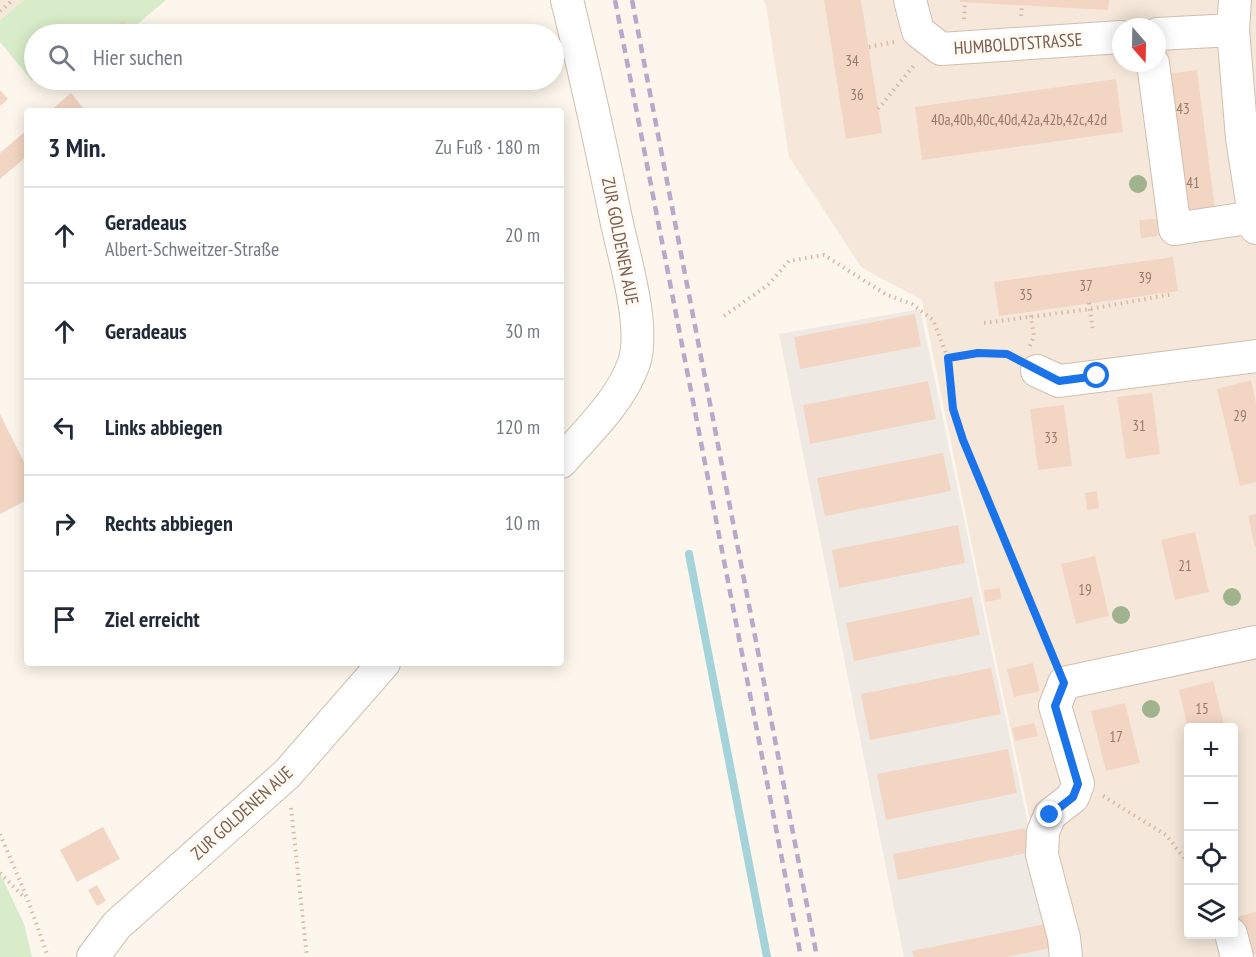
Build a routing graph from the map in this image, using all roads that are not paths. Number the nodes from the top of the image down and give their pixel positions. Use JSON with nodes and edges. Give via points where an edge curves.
{"nodes":[{"id":1,"x":567,"y":0,"type":"edge"},
{"id":2,"x":910,"y":0,"type":"edge"},
{"id":3,"x":1240,"y":32,"type":"edge"},
{"id":4,"x":1166,"y":34,"type":"edge"},
{"id":5,"x":1112,"y":38,"type":"edge"},
{"id":6,"x":1154,"y":72,"type":"edge"},
{"id":7,"x":1249,"y":224,"type":"edge"},
{"id":8,"x":1256,"y":356,"type":"edge"},
{"id":9,"x":1030,"y":367,"type":"road end"},
{"id":10,"x":564,"y":459,"type":"edge"},
{"id":11,"x":1256,"y":642,"type":"edge"},
{"id":12,"x":381,"y":666,"type":"edge"},
{"id":13,"x":1233,"y":939,"type":"edge"},
{"id":14,"x":93,"y":957,"type":"edge"},
{"id":15,"x":1066,"y":957,"type":"edge"},
{"id":16,"x":1238,"y":957,"type":"edge"}],
"edges":[{"from":1,"to":10,"type":"street","name":"ZUR GOLDENEN AUE","via":[[633,297],[638,340],[627,380],[610,406]]},
{"from":2,"to":5,"type":"street","name":"HUMBOLDTSTRASSE","via":[[918,31],[941,49]]},
{"from":3,"to":4,"type":"street"},
{"from":3,"to":7,"type":"street"},
{"from":6,"to":7,"type":"street","via":[[1175,228]]},
{"from":8,"to":9,"type":"street","via":[[1059,381]]},
{"from":11,"to":15,"type":"street","via":[[1064,683],[1055,706],[1078,784],[1073,797],[1050,815],[1043,832],[1042,855]]},
{"from":12,"to":14,"type":"street","name":"ZUR GOLDENEN AUE","via":[[287,774],[117,925]]},
{"from":13,"to":16,"type":"street"}]}
